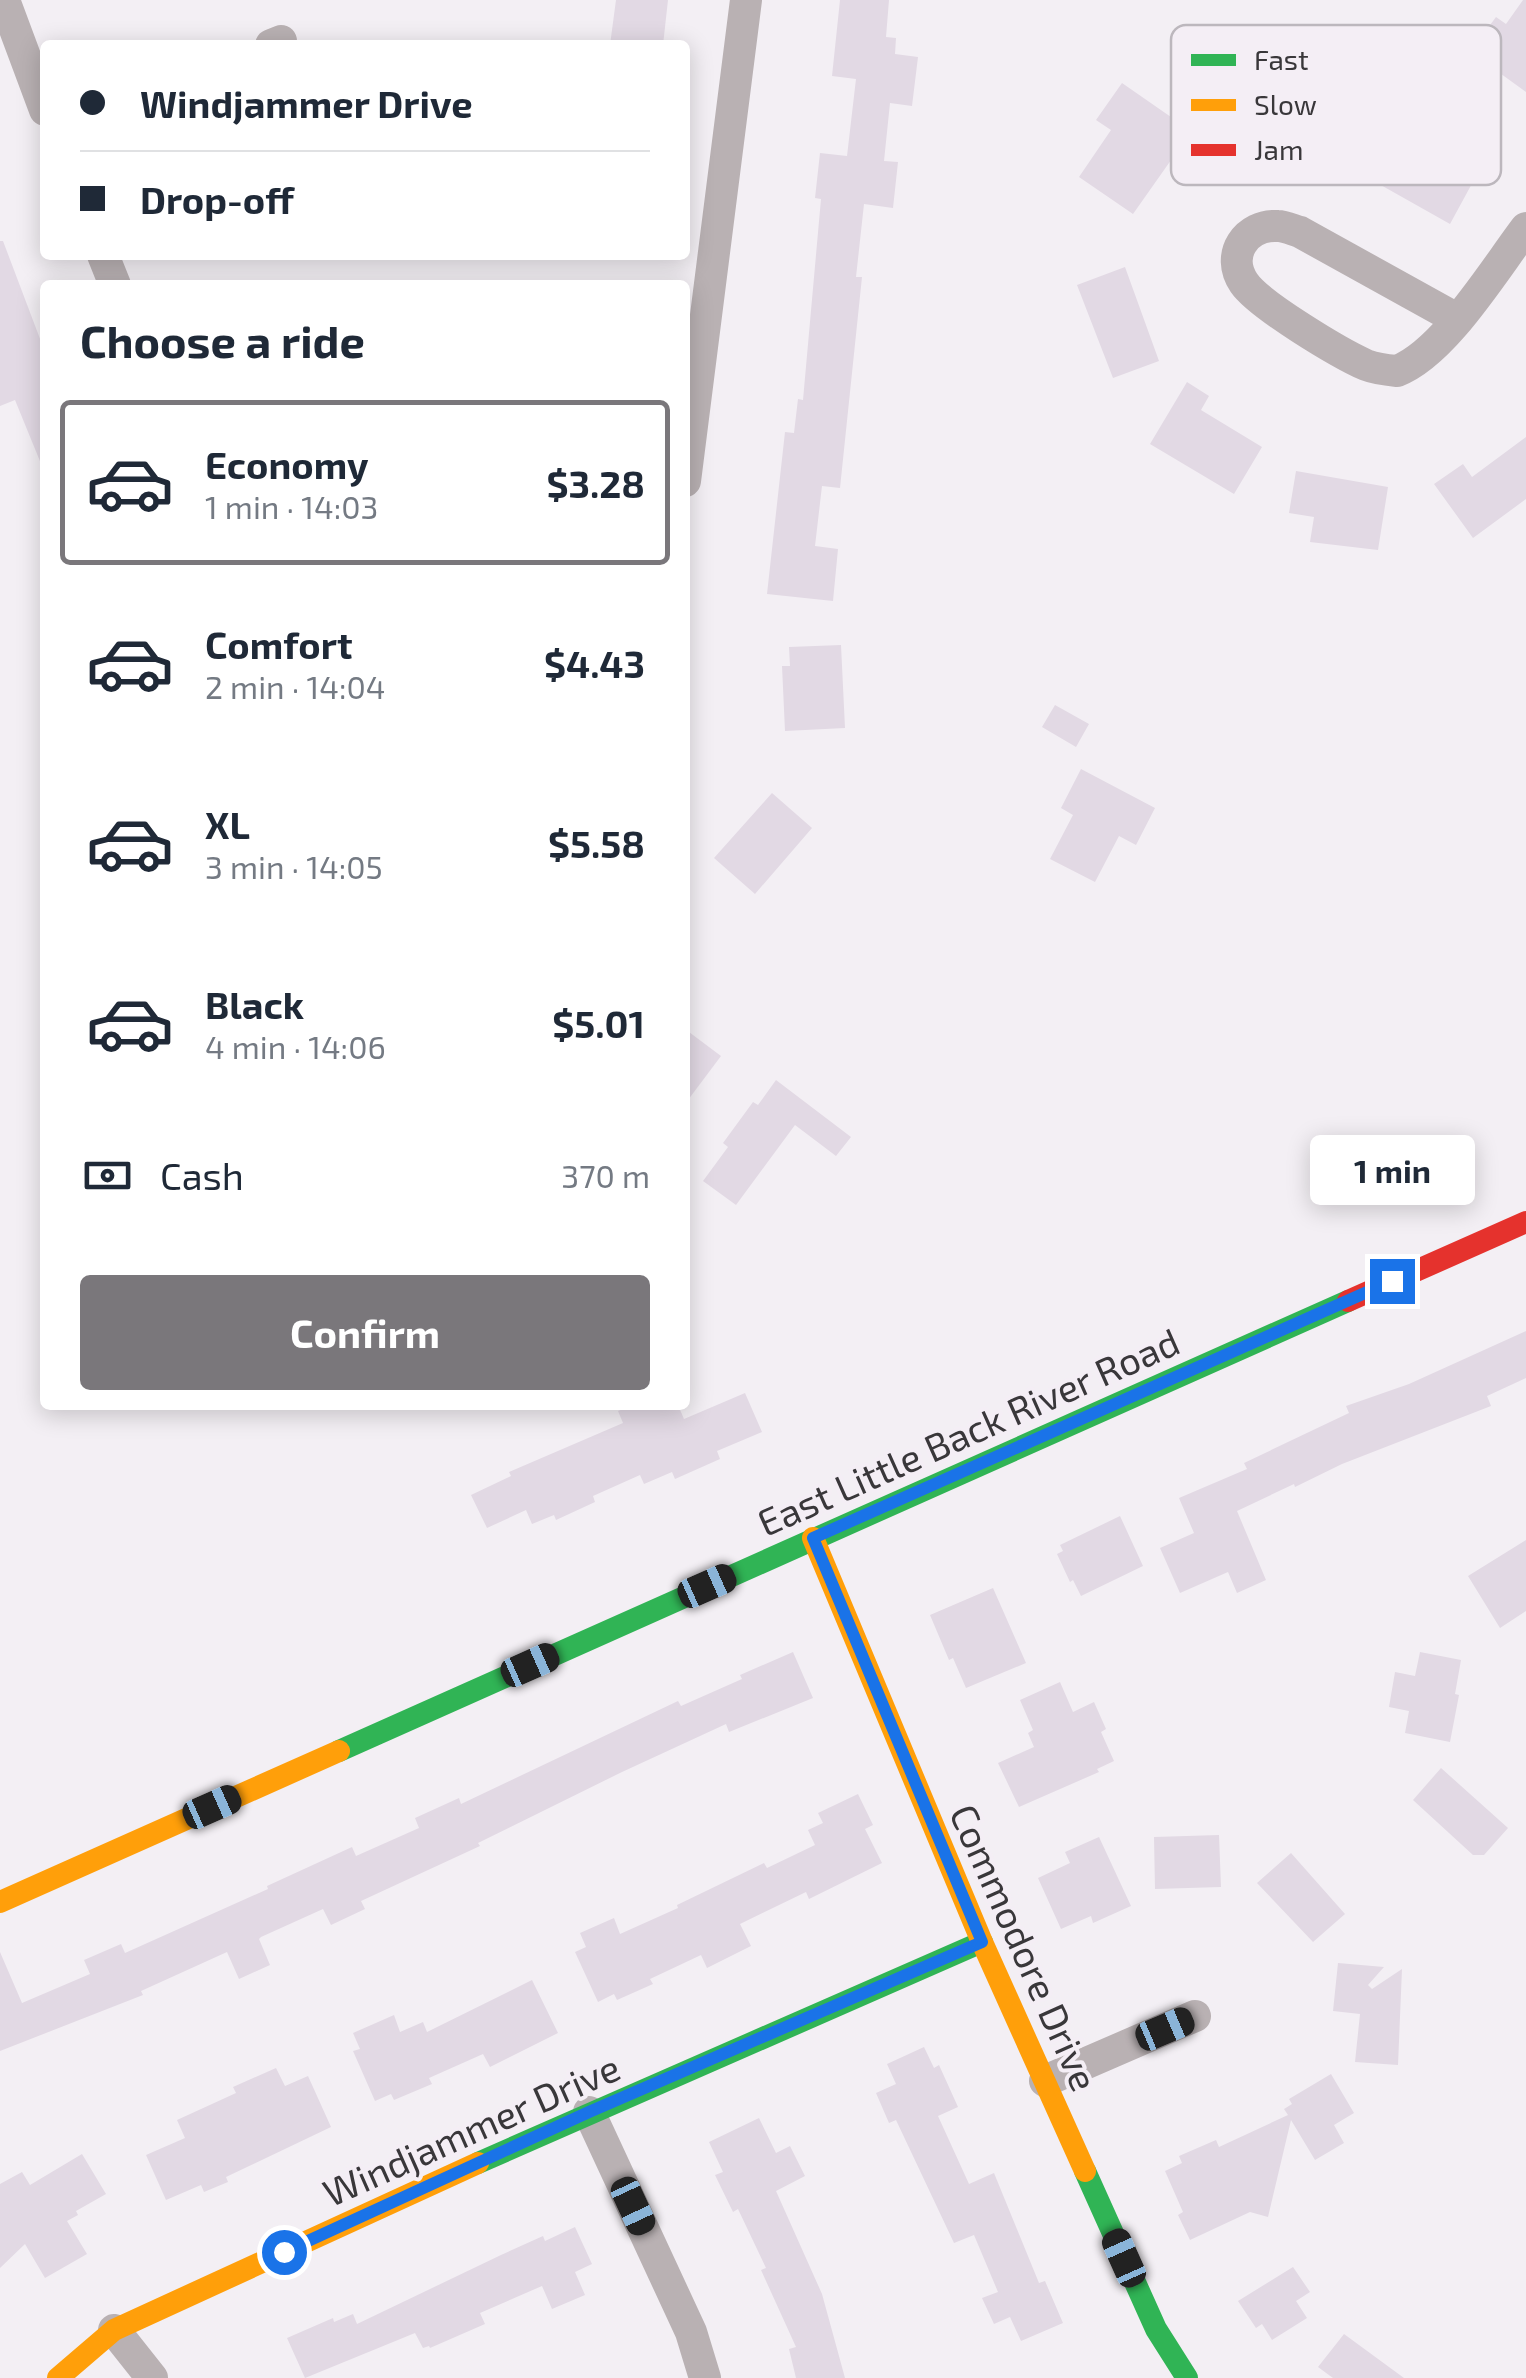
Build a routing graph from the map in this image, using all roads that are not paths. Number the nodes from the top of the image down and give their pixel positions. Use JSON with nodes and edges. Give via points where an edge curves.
{"nodes":[{"id":1,"x":4,"y":0,"type":"edge"},
{"id":2,"x":746,"y":0,"type":"edge"},
{"id":3,"x":40,"y":97,"type":"edge"},
{"id":4,"x":1526,"y":228,"type":"edge"},
{"id":5,"x":1457,"y":318,"type":"junction"},
{"id":6,"x":690,"y":442,"type":"edge"},
{"id":7,"x":1526,"y":1222,"type":"edge"},
{"id":8,"x":813,"y":1538,"type":"junction"},
{"id":9,"x":0,"y":1902,"type":"edge"},
{"id":10,"x":982,"y":1942,"type":"junction"},
{"id":11,"x":1195,"y":2016,"type":"dead end"},
{"id":12,"x":1045,"y":2081,"type":"junction"},
{"id":13,"x":589,"y":2112,"type":"junction"},
{"id":14,"x":114,"y":2330,"type":"junction"},
{"id":15,"x":58,"y":2378,"type":"edge"},
{"id":16,"x":152,"y":2378,"type":"edge"},
{"id":17,"x":705,"y":2378,"type":"edge"},
{"id":18,"x":1187,"y":2378,"type":"edge"}],
"edges":[{"from":1,"to":3,"type":"street"},
{"from":2,"to":6,"type":"street"},
{"from":4,"to":5,"type":"street"},
{"from":5,"to":5,"type":"street","via":[[1413,365],[1397,371],[1365,364],[1258,301],[1235,260],[1240,242],[1258,228],[1300,232]]},
{"from":7,"to":8,"type":"street","name":"East Little Back River Road"},
{"from":8,"to":9,"type":"street","name":"East Little Back River Road"},
{"from":8,"to":10,"type":"street","name":"Commodore Drive"},
{"from":10,"to":12,"type":"street","name":"Commodore Drive"},
{"from":10,"to":13,"type":"street","name":"Windjammer Drive"},
{"from":11,"to":12,"type":"street"},
{"from":12,"to":18,"type":"street","name":"Commodore Drive","via":[[1156,2329]]},
{"from":13,"to":14,"type":"street","name":"Windjammer Drive"},
{"from":13,"to":17,"type":"street","via":[[691,2332]]},
{"from":14,"to":15,"type":"street","name":"Windjammer Drive"},
{"from":14,"to":16,"type":"street"}]}
